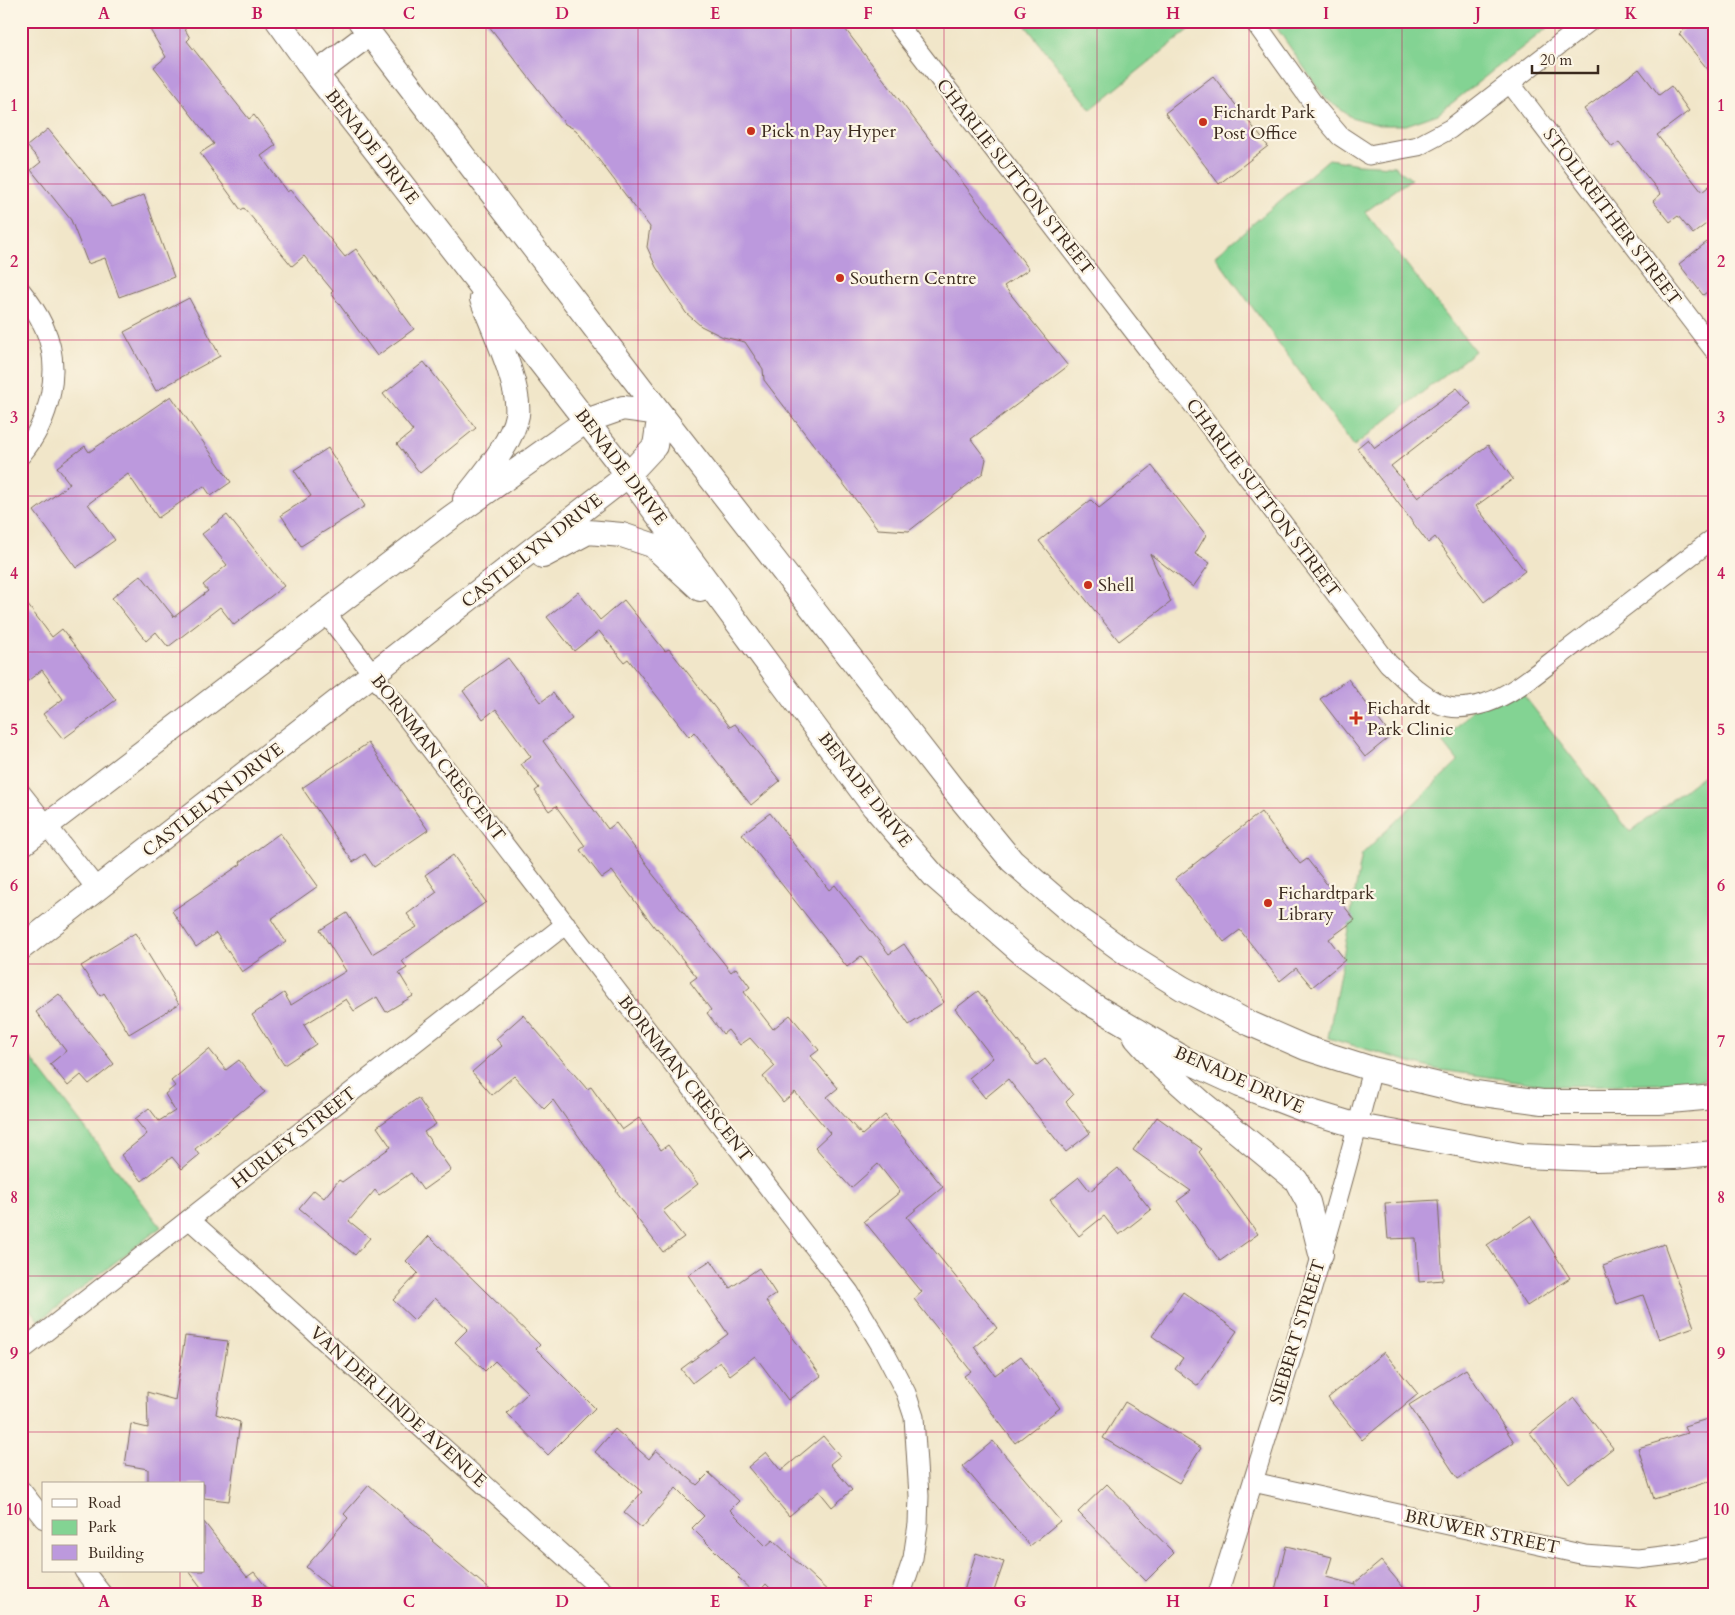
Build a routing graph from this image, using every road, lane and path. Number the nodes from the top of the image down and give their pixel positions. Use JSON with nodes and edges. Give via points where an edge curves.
{"nodes":[{"id":1,"x":278,"y":21,"type":"edge"},
{"id":2,"x":895,"y":21,"type":"edge"},
{"id":3,"x":1254,"y":21,"type":"edge"},
{"id":4,"x":1590,"y":21,"type":"edge"},
{"id":5,"x":364,"y":27,"type":"edge"},
{"id":6,"x":316,"y":74,"type":"junction"},
{"id":7,"x":1510,"y":83,"type":"junction"},
{"id":8,"x":472,"y":274,"type":"junction"},
{"id":9,"x":21,"y":291,"type":"edge"},
{"id":10,"x":1714,"y":350,"type":"edge"},
{"id":11,"x":660,"y":413,"type":"junction"},
{"id":12,"x":586,"y":421,"type":"junction"},
{"id":13,"x":21,"y":455,"type":"edge"},
{"id":14,"x":628,"y":475,"type":"junction"},
{"id":15,"x":450,"y":518,"type":"junction"},
{"id":16,"x":1714,"y":538,"type":"edge"},
{"id":17,"x":484,"y":588,"type":"junction"},
{"id":18,"x":325,"y":612,"type":"junction"},
{"id":19,"x":741,"y":628,"type":"junction"},
{"id":20,"x":373,"y":675,"type":"junction"},
{"id":21,"x":21,"y":793,"type":"edge"},
{"id":22,"x":46,"y":826,"type":"junction"},
{"id":23,"x":21,"y":845,"type":"edge"},
{"id":24,"x":97,"y":889,"type":"junction"},
{"id":25,"x":566,"y":924,"type":"junction"},
{"id":26,"x":21,"y":948,"type":"edge"},
{"id":27,"x":1121,"y":1022,"type":"junction"},
{"id":28,"x":1372,"y":1069,"type":"junction"},
{"id":29,"x":1714,"y":1097,"type":"edge"},
{"id":30,"x":1358,"y":1126,"type":"junction"},
{"id":31,"x":1714,"y":1153,"type":"edge"},
{"id":32,"x":189,"y":1219,"type":"junction"},
{"id":33,"x":1322,"y":1254,"type":"junction"},
{"id":34,"x":21,"y":1351,"type":"edge"},
{"id":35,"x":1253,"y":1482,"type":"junction"},
{"id":36,"x":21,"y":1490,"type":"edge"},
{"id":37,"x":42,"y":1516,"type":"edge"},
{"id":38,"x":1714,"y":1546,"type":"edge"},
{"id":39,"x":85,"y":1572,"type":"edge"},
{"id":40,"x":102,"y":1594,"type":"edge"},
{"id":41,"x":606,"y":1594,"type":"edge"},
{"id":42,"x":901,"y":1594,"type":"edge"},
{"id":43,"x":1218,"y":1594,"type":"edge"}],
"edges":[{"from":1,"to":6,"type":"street","name":"BENADE DRIVE"},
{"from":2,"to":16,"type":"street","name":"CHARLIE SUTTON STREET","via":[[1188,398],[1388,663],[1429,698],[1448,707],[1464,707],[1486,703],[1506,694]]},
{"from":3,"to":7,"type":"street","via":[[1340,136],[1369,155],[1418,146],[1450,129]]},
{"from":4,"to":7,"type":"street"},
{"from":5,"to":6,"type":"street"},
{"from":5,"to":11,"type":"street"},
{"from":6,"to":8,"type":"street","name":"BENADE DRIVE"},
{"from":7,"to":10,"type":"street","name":"STOLLREITHER STREET"},
{"from":8,"to":12,"type":"street","name":"BENADE DRIVE"},
{"from":8,"to":15,"type":"street","via":[[517,392],[516,416],[505,444]]},
{"from":9,"to":13,"type":"street","via":[[44,329],[54,363],[51,397],[40,426]]},
{"from":11,"to":12,"type":"street","via":[[623,408]]},
{"from":11,"to":14,"type":"street","name":"CASTLELYN DRIVE","via":[[655,446]]},
{"from":11,"to":28,"type":"street","via":[[952,788],[1012,860],[1078,918],[1182,988],[1306,1048]]},
{"from":12,"to":14,"type":"street","name":"BENADE DRIVE"},
{"from":12,"to":15,"type":"street"},
{"from":14,"to":17,"type":"street","name":"CASTLELYN DRIVE"},
{"from":14,"to":19,"type":"street","name":"BENADE DRIVE"},
{"from":15,"to":18,"type":"street"},
{"from":17,"to":19,"type":"street","via":[[588,532],[622,534],[652,546]]},
{"from":17,"to":20,"type":"street","name":"CASTLELYN DRIVE"},
{"from":18,"to":20,"type":"street","name":"BORNMAN CRESCENT"},
{"from":18,"to":22,"type":"street"},
{"from":19,"to":27,"type":"street","name":"BENADE DRIVE","via":[[874,808],[934,876],[1022,953]]},
{"from":20,"to":24,"type":"street","name":"CASTLELYN DRIVE"},
{"from":20,"to":25,"type":"street","name":"BORNMAN CRESCENT"},
{"from":21,"to":22,"type":"street"},
{"from":22,"to":23,"type":"street"},
{"from":22,"to":24,"type":"street"},
{"from":24,"to":26,"type":"street","name":"CASTLELYN DRIVE"},
{"from":25,"to":32,"type":"street","name":"HURLEY STREET"},
{"from":25,"to":42,"type":"street","name":"BORNMAN CRESCENT","via":[[849,1292],[902,1386],[914,1417],[919,1496],[913,1558]]},
{"from":27,"to":30,"type":"street","name":"BENADE DRIVE","via":[[1190,1062],[1240,1085]]},
{"from":27,"to":33,"type":"street","via":[[1162,1068],[1296,1180],[1308,1202]]},
{"from":28,"to":29,"type":"street","via":[[1468,1092],[1542,1102],[1659,1102]]},
{"from":28,"to":30,"type":"street","name":"SIEBERT STREET"},
{"from":30,"to":31,"type":"street","name":"BENADE DRIVE","via":[[1523,1156],[1595,1160]]},
{"from":30,"to":33,"type":"street","name":"SIEBERT STREET"},
{"from":32,"to":34,"type":"street","name":"HURLEY STREET"},
{"from":32,"to":41,"type":"street","name":"VAN DER LINDE AVENUE"},
{"from":33,"to":35,"type":"street","name":"SIEBERT STREET"},
{"from":35,"to":38,"type":"street","name":"BRUWER STREET","via":[[1585,1555],[1638,1559]]},
{"from":35,"to":43,"type":"street","name":"SIEBERT STREET"},
{"from":36,"to":37,"type":"street"},
{"from":39,"to":40,"type":"street"}]}
